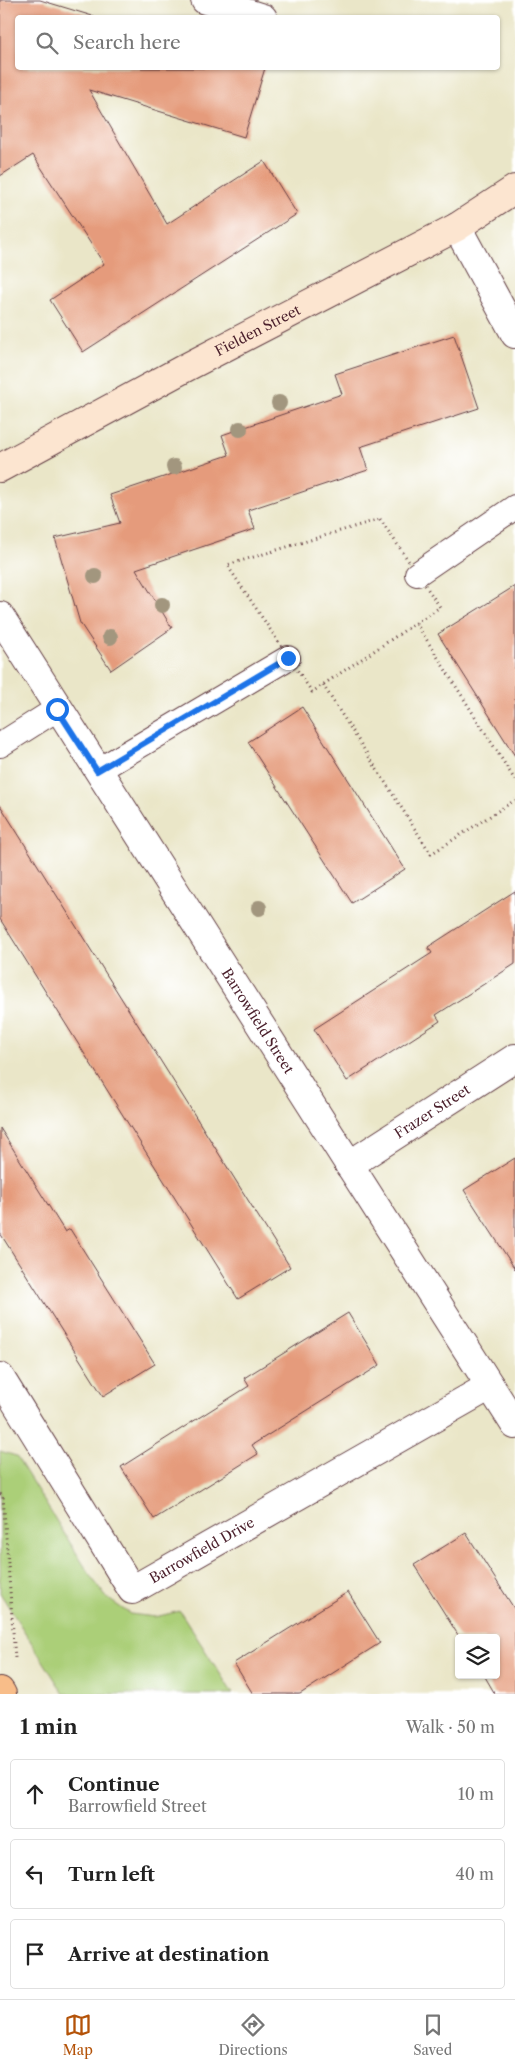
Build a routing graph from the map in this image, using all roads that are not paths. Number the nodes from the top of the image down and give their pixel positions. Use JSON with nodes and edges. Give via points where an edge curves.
{"nodes":[{"id":1,"x":205,"y":0,"type":"edge"},
{"id":2,"x":254,"y":15,"type":"edge"},
{"id":3,"x":515,"y":189,"type":"edge"},
{"id":4,"x":457,"y":226,"type":"junction"},
{"id":5,"x":515,"y":334,"type":"edge"},
{"id":6,"x":0,"y":468,"type":"edge"},
{"id":7,"x":515,"y":507,"type":"edge"},
{"id":8,"x":417,"y":574,"type":"road end"},
{"id":9,"x":0,"y":616,"type":"edge"},
{"id":10,"x":288,"y":658,"type":"road end"},
{"id":11,"x":57,"y":709,"type":"junction"},
{"id":12,"x":0,"y":745,"type":"edge"},
{"id":13,"x":97,"y":771,"type":"junction"},
{"id":14,"x":515,"y":1058,"type":"edge"},
{"id":15,"x":349,"y":1166,"type":"junction"},
{"id":16,"x":0,"y":1377,"type":"edge"},
{"id":17,"x":490,"y":1386,"type":"junction"},
{"id":18,"x":515,"y":1424,"type":"edge"},
{"id":19,"x":0,"y":1691,"type":"edge"},
{"id":20,"x":2,"y":1694,"type":"edge"}],
"edges":[{"from":1,"to":2,"type":"street"},
{"from":3,"to":4,"type":"main road","name":"Fielden Street"},
{"from":4,"to":5,"type":"street"},
{"from":4,"to":6,"type":"main road","name":"Fielden Street"},
{"from":7,"to":8,"type":"lane"},
{"from":9,"to":11,"type":"street","name":"Barrowfield Street"},
{"from":10,"to":13,"type":"lane"},
{"from":11,"to":12,"type":"lane"},
{"from":11,"to":13,"type":"street","name":"Barrowfield Street"},
{"from":13,"to":15,"type":"street","name":"Barrowfield Street"},
{"from":14,"to":15,"type":"street","name":"Frazer Street"},
{"from":15,"to":17,"type":"street","name":"Barrowfield Street"},
{"from":16,"to":17,"type":"street","name":"Barrowfield Drive","via":[[132,1590]]},
{"from":17,"to":18,"type":"street","name":"Barrowfield Street"},
{"from":19,"to":20,"type":"main road"}]}
